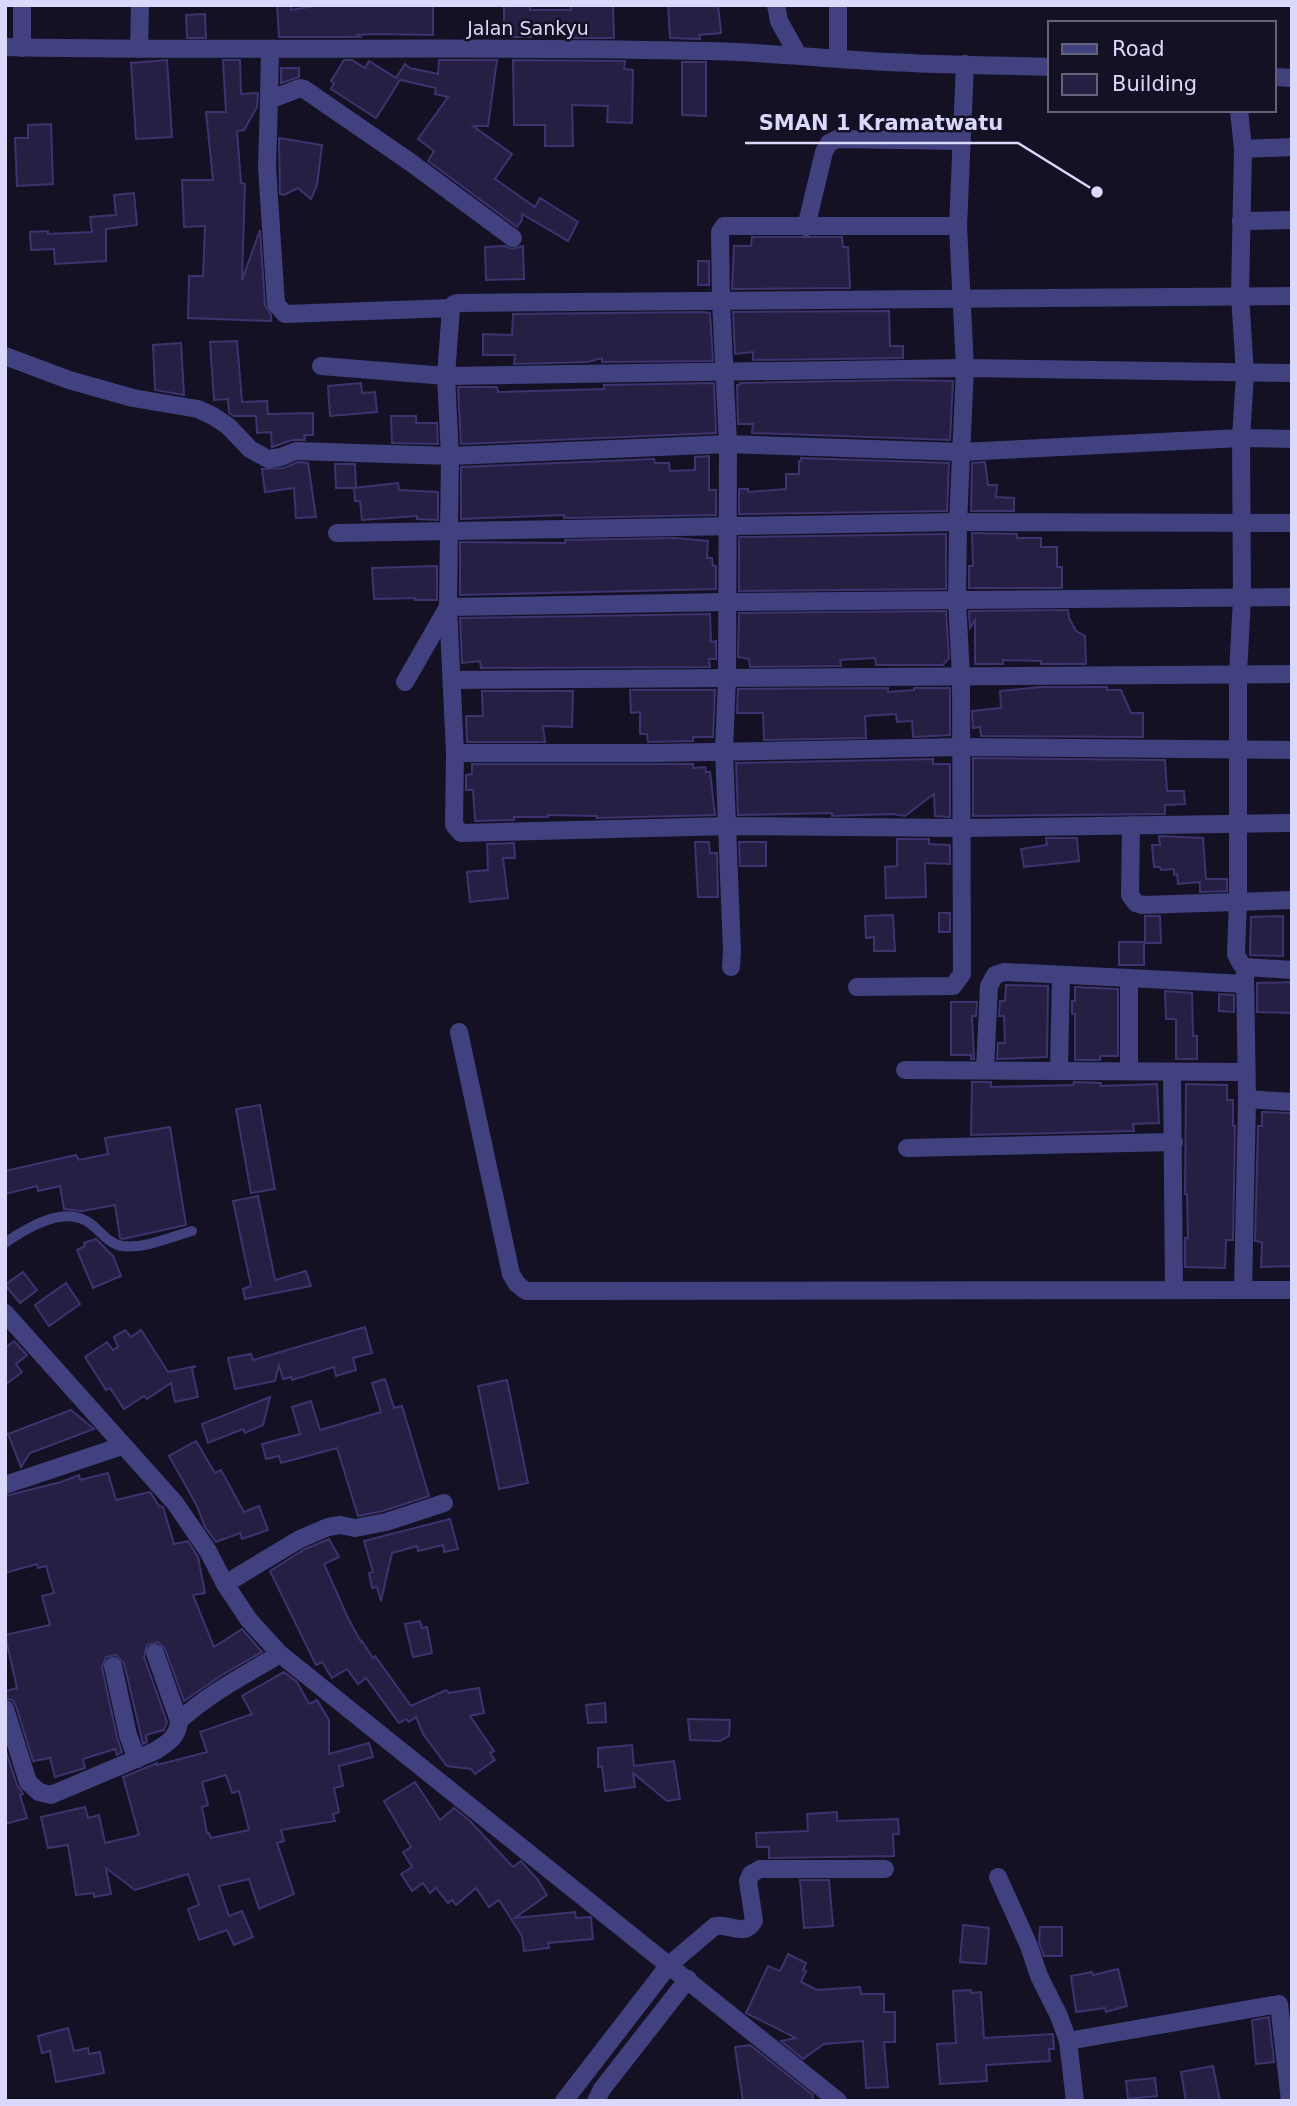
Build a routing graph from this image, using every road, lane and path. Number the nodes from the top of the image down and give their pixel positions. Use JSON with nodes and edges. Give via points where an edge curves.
{"nodes":[{"id":1,"x":22,"y":5,"type":"edge"},
{"id":2,"x":140,"y":5,"type":"edge"},
{"id":3,"x":776,"y":5,"type":"edge"},
{"id":4,"x":838,"y":5,"type":"edge"},
{"id":5,"x":13,"y":48,"type":"edge"},
{"id":6,"x":139,"y":49,"type":"junction"},
{"id":7,"x":270,"y":50,"type":"junction"},
{"id":8,"x":798,"y":55,"type":"junction"},
{"id":9,"x":838,"y":59,"type":"junction"},
{"id":10,"x":964,"y":64,"type":"junction"},
{"id":11,"x":1048,"y":67,"type":"edge"},
{"id":12,"x":270,"y":100,"type":"junction"},
{"id":13,"x":1239,"y":112,"type":"edge"},
{"id":14,"x":962,"y":141,"type":"junction"},
{"id":15,"x":1292,"y":147,"type":"edge"},
{"id":16,"x":1242,"y":149,"type":"junction"},
{"id":17,"x":1241,"y":220,"type":"junction"},
{"id":18,"x":1292,"y":220,"type":"edge"},
{"id":19,"x":958,"y":226,"type":"junction"},
{"id":20,"x":806,"y":227,"type":"junction"},
{"id":21,"x":513,"y":238,"type":"dead end"},
{"id":22,"x":1240,"y":295,"type":"junction"},
{"id":23,"x":1292,"y":296,"type":"edge"},
{"id":24,"x":961,"y":298,"type":"junction"},
{"id":25,"x":721,"y":301,"type":"junction"},
{"id":26,"x":451,"y":308,"type":"junction"},
{"id":27,"x":5,"y":356,"type":"edge"},
{"id":28,"x":321,"y":366,"type":"dead end"},
{"id":29,"x":965,"y":368,"type":"junction"},
{"id":30,"x":726,"y":373,"type":"junction"},
{"id":31,"x":1292,"y":373,"type":"edge"},
{"id":32,"x":1245,"y":374,"type":"junction"},
{"id":33,"x":446,"y":376,"type":"junction"},
{"id":34,"x":1241,"y":438,"type":"junction"},
{"id":35,"x":1292,"y":439,"type":"edge"},
{"id":36,"x":728,"y":444,"type":"junction"},
{"id":37,"x":962,"y":452,"type":"junction"},
{"id":38,"x":450,"y":456,"type":"junction"},
{"id":39,"x":958,"y":522,"type":"junction"},
{"id":40,"x":1243,"y":523,"type":"junction"},
{"id":41,"x":1292,"y":523,"type":"edge"},
{"id":42,"x":728,"y":527,"type":"junction"},
{"id":43,"x":448,"y":530,"type":"junction"},
{"id":44,"x":337,"y":533,"type":"dead end"},
{"id":45,"x":1292,"y":597,"type":"edge"},
{"id":46,"x":1242,"y":598,"type":"junction"},
{"id":47,"x":957,"y":600,"type":"junction"},
{"id":48,"x":728,"y":602,"type":"junction"},
{"id":49,"x":448,"y":607,"type":"junction"},
{"id":50,"x":1238,"y":674,"type":"junction"},
{"id":51,"x":1292,"y":674,"type":"edge"},
{"id":52,"x":961,"y":676,"type":"junction"},
{"id":53,"x":727,"y":678,"type":"junction"},
{"id":54,"x":452,"y":680,"type":"junction"},
{"id":55,"x":405,"y":681,"type":"dead end"},
{"id":56,"x":961,"y":747,"type":"junction"},
{"id":57,"x":724,"y":750,"type":"junction"},
{"id":58,"x":1292,"y":750,"type":"edge"},
{"id":59,"x":1239,"y":751,"type":"junction"},
{"id":60,"x":455,"y":753,"type":"junction"},
{"id":61,"x":1292,"y":823,"type":"edge"},
{"id":62,"x":1238,"y":824,"type":"junction"},
{"id":63,"x":1131,"y":825,"type":"junction"},
{"id":64,"x":728,"y":826,"type":"junction"},
{"id":65,"x":961,"y":828,"type":"junction"},
{"id":66,"x":1292,"y":900,"type":"edge"},
{"id":67,"x":1238,"y":901,"type":"junction"},
{"id":68,"x":731,"y":967,"type":"dead end"},
{"id":69,"x":1292,"y":970,"type":"edge"},
{"id":70,"x":1062,"y":975,"type":"junction"},
{"id":71,"x":1245,"y":976,"type":"junction"},
{"id":72,"x":1129,"y":978,"type":"junction"},
{"id":73,"x":857,"y":987,"type":"dead end"},
{"id":74,"x":459,"y":1032,"type":"dead end"},
{"id":75,"x":1129,"y":1069,"type":"junction"},
{"id":76,"x":905,"y":1070,"type":"dead end"},
{"id":77,"x":985,"y":1070,"type":"junction"},
{"id":78,"x":1059,"y":1070,"type":"junction"},
{"id":79,"x":1245,"y":1072,"type":"junction"},
{"id":80,"x":1172,"y":1073,"type":"junction"},
{"id":81,"x":1247,"y":1099,"type":"junction"},
{"id":82,"x":1292,"y":1102,"type":"edge"},
{"id":83,"x":1174,"y":1142,"type":"junction"},
{"id":84,"x":907,"y":1148,"type":"dead end"},
{"id":85,"x":192,"y":1231,"type":"dead end"},
{"id":86,"x":5,"y":1243,"type":"edge"},
{"id":87,"x":1174,"y":1290,"type":"junction"},
{"id":88,"x":1243,"y":1290,"type":"junction"},
{"id":89,"x":1292,"y":1290,"type":"edge"},
{"id":90,"x":5,"y":1312,"type":"edge"},
{"id":91,"x":122,"y":1446,"type":"junction"},
{"id":92,"x":5,"y":1485,"type":"edge"},
{"id":93,"x":444,"y":1503,"type":"dead end"},
{"id":94,"x":225,"y":1584,"type":"junction"},
{"id":95,"x":155,"y":1653,"type":"dead end"},
{"id":96,"x":280,"y":1654,"type":"junction"},
{"id":97,"x":113,"y":1666,"type":"dead end"},
{"id":98,"x":5,"y":1709,"type":"edge"},
{"id":99,"x":179,"y":1721,"type":"junction"},
{"id":100,"x":137,"y":1759,"type":"junction"},
{"id":101,"x":885,"y":1869,"type":"dead end"},
{"id":102,"x":998,"y":1877,"type":"dead end"},
{"id":103,"x":669,"y":1965,"type":"junction"},
{"id":104,"x":688,"y":1979,"type":"junction"},
{"id":105,"x":1068,"y":2041,"type":"junction"},
{"id":106,"x":832,"y":2099,"type":"edge"},
{"id":107,"x":564,"y":2101,"type":"edge"},
{"id":108,"x":596,"y":2101,"type":"edge"},
{"id":109,"x":1074,"y":2101,"type":"edge"},
{"id":110,"x":1290,"y":2101,"type":"edge"}],
"edges":[{"from":1,"to":5,"type":"street"},
{"from":2,"to":6,"type":"street"},
{"from":3,"to":8,"type":"street"},
{"from":4,"to":9,"type":"street"},
{"from":5,"to":6,"type":"street","name":"Jalan Sankyu"},
{"from":6,"to":7,"type":"street","name":"Jalan Sankyu"},
{"from":7,"to":8,"type":"street","name":"Jalan Sankyu","via":[[546,48]]},
{"from":7,"to":12,"type":"street"},
{"from":8,"to":9,"type":"street","name":"Jalan Sankyu"},
{"from":9,"to":10,"type":"street","name":"Jalan Sankyu"},
{"from":10,"to":11,"type":"street","name":"Jalan Sankyu"},
{"from":10,"to":14,"type":"street"},
{"from":12,"to":21,"type":"street","via":[[304,89]]},
{"from":12,"to":26,"type":"street","via":[[267,167],[279,310],[285,314]]},
{"from":13,"to":16,"type":"street"},
{"from":14,"to":19,"type":"street"},
{"from":14,"to":20,"type":"street","via":[[836,139],[824,152]]},
{"from":15,"to":16,"type":"street"},
{"from":16,"to":17,"type":"street"},
{"from":17,"to":18,"type":"street"},
{"from":17,"to":22,"type":"street"},
{"from":19,"to":20,"type":"street"},
{"from":19,"to":24,"type":"street"},
{"from":20,"to":25,"type":"street","via":[[724,226],[720,232]]},
{"from":22,"to":23,"type":"street"},
{"from":22,"to":24,"type":"street"},
{"from":22,"to":32,"type":"street"},
{"from":24,"to":25,"type":"street"},
{"from":24,"to":29,"type":"street"},
{"from":25,"to":26,"type":"street","via":[[458,303]]},
{"from":25,"to":30,"type":"street"},
{"from":26,"to":33,"type":"street"},
{"from":27,"to":38,"type":"street","via":[[133,398],[198,409],[268,459],[296,451]]},
{"from":28,"to":33,"type":"street"},
{"from":29,"to":30,"type":"street"},
{"from":29,"to":32,"type":"street"},
{"from":29,"to":37,"type":"street"},
{"from":30,"to":33,"type":"street"},
{"from":30,"to":36,"type":"street"},
{"from":31,"to":32,"type":"street"},
{"from":32,"to":34,"type":"street"},
{"from":33,"to":38,"type":"street"},
{"from":34,"to":35,"type":"street"},
{"from":34,"to":37,"type":"street"},
{"from":34,"to":40,"type":"street"},
{"from":36,"to":37,"type":"street"},
{"from":36,"to":38,"type":"street"},
{"from":36,"to":42,"type":"street"},
{"from":37,"to":39,"type":"street"},
{"from":38,"to":43,"type":"street"},
{"from":39,"to":40,"type":"street"},
{"from":39,"to":42,"type":"street"},
{"from":39,"to":47,"type":"street"},
{"from":40,"to":41,"type":"street"},
{"from":40,"to":46,"type":"street"},
{"from":42,"to":43,"type":"street"},
{"from":42,"to":48,"type":"street"},
{"from":43,"to":44,"type":"street"},
{"from":43,"to":49,"type":"street"},
{"from":45,"to":46,"type":"street"},
{"from":46,"to":47,"type":"street"},
{"from":46,"to":50,"type":"street"},
{"from":47,"to":48,"type":"street"},
{"from":47,"to":52,"type":"street"},
{"from":48,"to":49,"type":"street"},
{"from":48,"to":53,"type":"street"},
{"from":49,"to":54,"type":"street"},
{"from":49,"to":55,"type":"street"},
{"from":50,"to":51,"type":"street"},
{"from":50,"to":52,"type":"street"},
{"from":50,"to":59,"type":"street"},
{"from":52,"to":53,"type":"street"},
{"from":52,"to":56,"type":"street"},
{"from":53,"to":54,"type":"street"},
{"from":53,"to":57,"type":"street"},
{"from":54,"to":60,"type":"street"},
{"from":56,"to":57,"type":"street"},
{"from":56,"to":59,"type":"street"},
{"from":56,"to":65,"type":"street"},
{"from":57,"to":60,"type":"street"},
{"from":57,"to":64,"type":"street"},
{"from":58,"to":59,"type":"street"},
{"from":59,"to":62,"type":"street"},
{"from":60,"to":64,"type":"street","via":[[454,825],[461,833]]},
{"from":61,"to":62,"type":"street"},
{"from":62,"to":63,"type":"street"},
{"from":62,"to":67,"type":"street"},
{"from":63,"to":65,"type":"street"},
{"from":63,"to":67,"type":"street","via":[[1130,895],[1136,903]]},
{"from":64,"to":65,"type":"street"},
{"from":64,"to":68,"type":"street"},
{"from":65,"to":73,"type":"street","via":[[959,981],[953,986]]},
{"from":66,"to":67,"type":"street"},
{"from":67,"to":71,"type":"street","via":[[1236,954]]},
{"from":69,"to":71,"type":"street"},
{"from":70,"to":72,"type":"street"},
{"from":70,"to":77,"type":"street","via":[[1004,972],[992,979]]},
{"from":70,"to":78,"type":"street"},
{"from":71,"to":72,"type":"street"},
{"from":71,"to":79,"type":"street"},
{"from":72,"to":75,"type":"street"},
{"from":74,"to":87,"type":"street","via":[[511,1274],[526,1291]]},
{"from":75,"to":78,"type":"street"},
{"from":75,"to":80,"type":"street"},
{"from":76,"to":77,"type":"street"},
{"from":77,"to":78,"type":"street"},
{"from":79,"to":80,"type":"street"},
{"from":79,"to":81,"type":"street"},
{"from":80,"to":83,"type":"street"},
{"from":81,"to":82,"type":"street"},
{"from":81,"to":88,"type":"street"},
{"from":83,"to":84,"type":"street"},
{"from":83,"to":87,"type":"street"},
{"from":85,"to":86,"type":"lane","via":[[124,1246],[111,1242],[86,1220],[70,1216],[56,1217]]},
{"from":87,"to":88,"type":"street"},
{"from":88,"to":89,"type":"street"},
{"from":90,"to":91,"type":"street"},
{"from":91,"to":92,"type":"street"},
{"from":91,"to":94,"type":"street","via":[[174,1503]]},
{"from":93,"to":94,"type":"street","via":[[386,1522],[328,1527]]},
{"from":94,"to":96,"type":"street"},
{"from":95,"to":99,"type":"street"},
{"from":96,"to":99,"type":"street","via":[[243,1674]]},
{"from":96,"to":103,"type":"street"},
{"from":97,"to":100,"type":"street"},
{"from":98,"to":100,"type":"street","via":[[28,1782],[39,1792],[51,1795]]},
{"from":99,"to":100,"type":"street","via":[[179,1730],[170,1741]]},
{"from":101,"to":103,"type":"street","via":[[760,1869],[748,1881],[752,1925],[744,1930],[715,1926]]},
{"from":102,"to":105,"type":"street"},
{"from":103,"to":104,"type":"street"},
{"from":103,"to":107,"type":"street"},
{"from":104,"to":106,"type":"street"},
{"from":104,"to":108,"type":"street"},
{"from":105,"to":109,"type":"street"},
{"from":105,"to":110,"type":"street","via":[[1279,2004]]}]}
